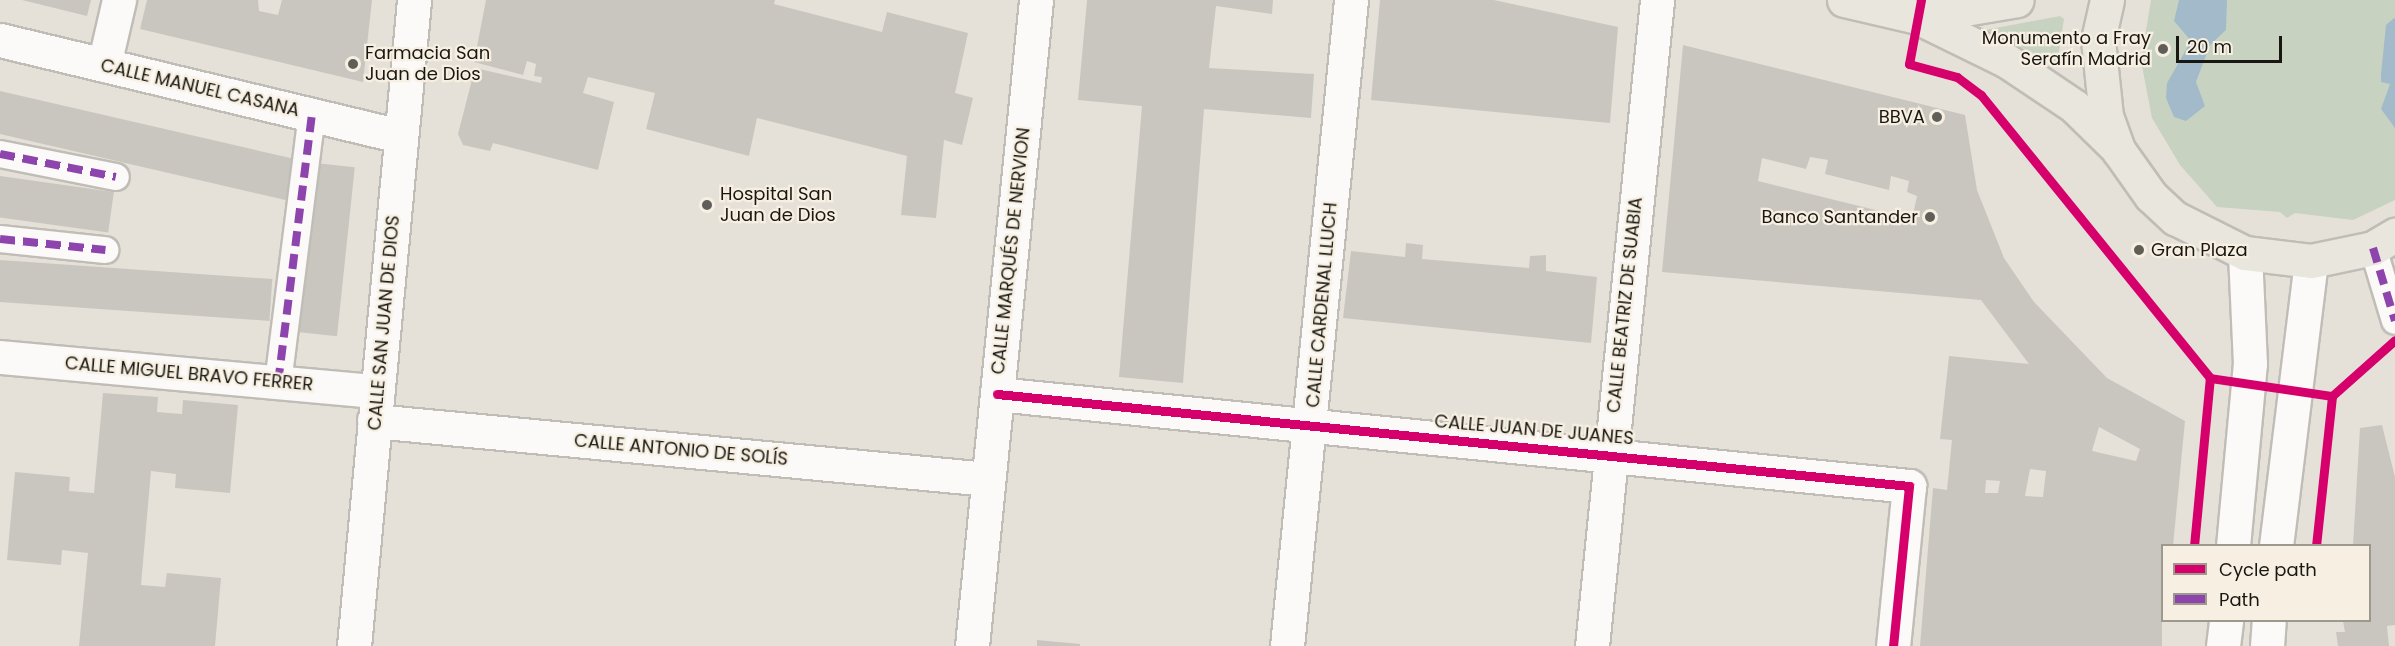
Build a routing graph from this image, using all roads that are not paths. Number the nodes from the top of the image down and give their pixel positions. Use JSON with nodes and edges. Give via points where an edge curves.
{"nodes":[{"id":1,"x":119,"y":0,"type":"edge"},
{"id":2,"x":414,"y":0,"type":"edge"},
{"id":3,"x":1036,"y":0,"type":"edge"},
{"id":4,"x":1351,"y":0,"type":"edge"},
{"id":5,"x":1657,"y":0,"type":"edge"},
{"id":6,"x":1844,"y":0,"type":"edge"},
{"id":7,"x":2017,"y":0,"type":"edge"},
{"id":8,"x":2107,"y":0,"type":"edge"},
{"id":9,"x":1917,"y":17,"type":"junction"},
{"id":10,"x":0,"y":40,"type":"edge"},
{"id":11,"x":104,"y":65,"type":"junction"},
{"id":12,"x":312,"y":114,"type":"junction"},
{"id":13,"x":401,"y":136,"type":"junction"},
{"id":14,"x":2119,"y":150,"type":"junction"},
{"id":15,"x":0,"y":154,"type":"edge"},
{"id":16,"x":116,"y":177,"type":"dead end"},
{"id":17,"x":0,"y":239,"type":"edge"},
{"id":18,"x":2384,"y":241,"type":"edge"},
{"id":19,"x":105,"y":250,"type":"dead end"},
{"id":20,"x":2245,"y":253,"type":"junction"},
{"id":21,"x":2311,"y":261,"type":"junction"},
{"id":22,"x":2395,"y":321,"type":"edge"},
{"id":23,"x":0,"y":357,"type":"edge"},
{"id":24,"x":278,"y":382,"type":"junction"},
{"id":25,"x":997,"y":394,"type":"junction"},
{"id":26,"x":376,"y":406,"type":"junction"},
{"id":27,"x":1310,"y":425,"type":"junction"},
{"id":28,"x":1610,"y":453,"type":"junction"},
{"id":29,"x":988,"y":479,"type":"junction"},
{"id":30,"x":2233,"y":544,"type":"edge"},
{"id":31,"x":2276,"y":544,"type":"edge"},
{"id":32,"x":2226,"y":622,"type":"edge"},
{"id":33,"x":2269,"y":622,"type":"edge"},
{"id":34,"x":354,"y":646,"type":"edge"},
{"id":35,"x":972,"y":646,"type":"edge"},
{"id":36,"x":1287,"y":646,"type":"edge"},
{"id":37,"x":1592,"y":646,"type":"edge"},
{"id":38,"x":1893,"y":646,"type":"edge"},
{"id":39,"x":2223,"y":646,"type":"edge"},
{"id":40,"x":2267,"y":646,"type":"edge"}],
"edges":[{"from":1,"to":11,"type":"street"},
{"from":2,"to":13,"type":"street","name":"CALLE SAN JUAN DE DIOS"},
{"from":3,"to":25,"type":"street","name":"CALLE MARQUÉS DE NERVION"},
{"from":4,"to":27,"type":"street","name":"CALLE CARDENAL LLUCH"},
{"from":5,"to":28,"type":"street","name":"CALLE BEATRIZ DE SUABIA"},
{"from":6,"to":9,"type":"main road"},
{"from":7,"to":9,"type":"main road"},
{"from":8,"to":14,"type":"main road","via":[[2098,78]]},
{"from":9,"to":14,"type":"main road","via":[[2007,61],[2074,106]]},
{"from":10,"to":11,"type":"street","name":"CALLE MANUEL CASANA"},
{"from":11,"to":12,"type":"street","name":"CALLE MANUEL CASANA"},
{"from":12,"to":13,"type":"street","name":"CALLE MANUEL CASANA"},
{"from":12,"to":24,"type":"street"},
{"from":13,"to":26,"type":"street","name":"CALLE SAN JUAN DE DIOS"},
{"from":14,"to":20,"type":"main road","via":[[2151,196],[2175,218]]},
{"from":15,"to":16,"type":"street"},
{"from":17,"to":19,"type":"street"},
{"from":18,"to":21,"type":"main road"},
{"from":18,"to":22,"type":"street"},
{"from":20,"to":21,"type":"main road"},
{"from":20,"to":30,"type":"street","via":[[2250,364]]},
{"from":21,"to":31,"type":"street"},
{"from":23,"to":24,"type":"street","name":"CALLE MIGUEL BRAVO FERRER"},
{"from":24,"to":26,"type":"street","name":"CALLE MIGUEL BRAVO FERRER"},
{"from":25,"to":27,"type":"street","name":"CALLE JUAN DE JUANES"},
{"from":25,"to":29,"type":"street","name":"CALLE MARQUÉS DE NERVION"},
{"from":26,"to":29,"type":"street","name":"CALLE ANTONIO DE SOLÍS"},
{"from":26,"to":34,"type":"street","name":"CALLE SAN JUAN DE DIOS"},
{"from":27,"to":28,"type":"street","name":"CALLE JUAN DE JUANES"},
{"from":27,"to":36,"type":"street","name":"CALLE CARDENAL LLUCH"},
{"from":28,"to":37,"type":"street","name":"CALLE BEATRIZ DE SUABIA"},
{"from":28,"to":38,"type":"street","name":"CALLE JUAN DE JUANES","via":[[1909,486]]},
{"from":29,"to":35,"type":"street","name":"CALLE MARQUÉS DE NERVION"},
{"from":32,"to":39,"type":"street"},
{"from":33,"to":40,"type":"street"}]}
